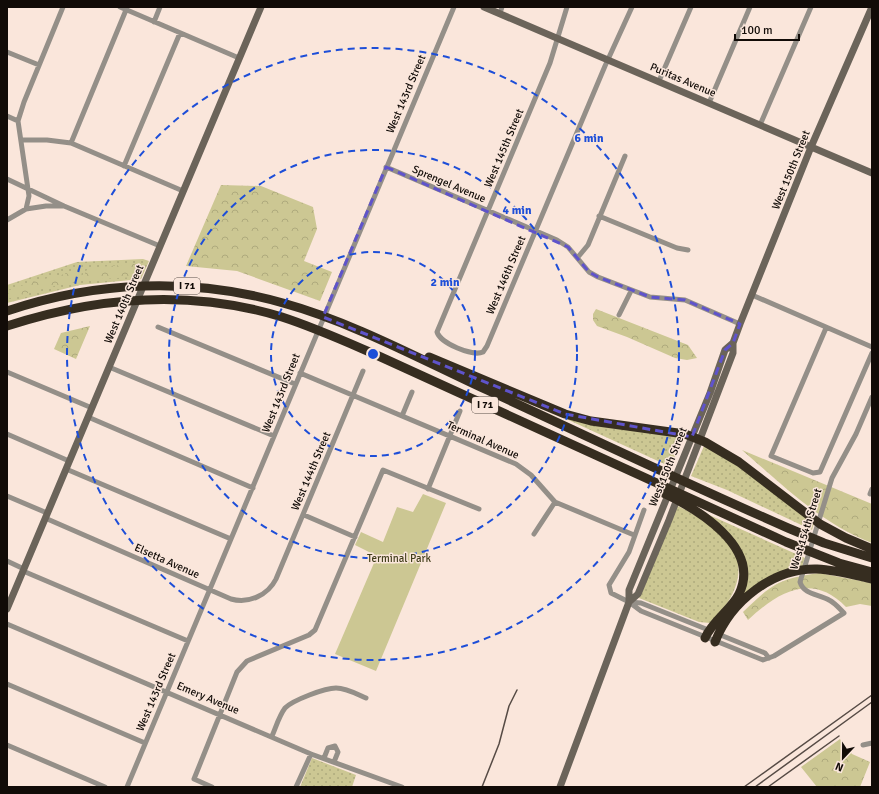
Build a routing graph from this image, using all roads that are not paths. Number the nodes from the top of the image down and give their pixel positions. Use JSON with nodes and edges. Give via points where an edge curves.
{"nodes":[{"id":1,"x":63,"y":7,"type":"edge"},
{"id":2,"x":120,"y":7,"type":"edge"},
{"id":3,"x":160,"y":7,"type":"edge"},
{"id":4,"x":260,"y":7,"type":"edge"},
{"id":5,"x":454,"y":7,"type":"edge"},
{"id":6,"x":484,"y":7,"type":"edge"},
{"id":7,"x":567,"y":7,"type":"edge"},
{"id":8,"x":632,"y":7,"type":"edge"},
{"id":9,"x":691,"y":7,"type":"edge"},
{"id":10,"x":750,"y":7,"type":"edge"},
{"id":11,"x":811,"y":7,"type":"edge"},
{"id":12,"x":872,"y":7,"type":"edge"},
{"id":13,"x":126,"y":10,"type":"junction"},
{"id":14,"x":501,"y":10,"type":"edge"},
{"id":15,"x":154,"y":22,"type":"junction"},
{"id":16,"x":180,"y":32,"type":"junction"},
{"id":17,"x":557,"y":38,"type":"junction"},
{"id":18,"x":7,"y":52,"type":"edge"},
{"id":19,"x":239,"y":58,"type":"junction"},
{"id":20,"x":609,"y":60,"type":"junction"},
{"id":21,"x":39,"y":65,"type":"junction"},
{"id":22,"x":659,"y":81,"type":"junction"},
{"id":23,"x":709,"y":103,"type":"junction"},
{"id":24,"x":7,"y":116,"type":"edge"},
{"id":25,"x":18,"y":121,"type":"junction"},
{"id":26,"x":760,"y":125,"type":"junction"},
{"id":27,"x":21,"y":140,"type":"junction"},
{"id":28,"x":71,"y":143,"type":"junction"},
{"id":29,"x":811,"y":147,"type":"junction"},
{"id":30,"x":625,"y":156,"type":"dead end"},
{"id":31,"x":124,"y":166,"type":"junction"},
{"id":32,"x":386,"y":167,"type":"junction"},
{"id":33,"x":872,"y":173,"type":"edge"},
{"id":34,"x":7,"y":179,"type":"edge"},
{"id":35,"x":27,"y":188,"type":"junction"},
{"id":36,"x":183,"y":191,"type":"junction"},
{"id":37,"x":64,"y":206,"type":"junction"},
{"id":38,"x":26,"y":209,"type":"junction"},
{"id":39,"x":488,"y":211,"type":"junction"},
{"id":40,"x":599,"y":216,"type":"junction"},
{"id":41,"x":7,"y":220,"type":"edge"},
{"id":42,"x":536,"y":231,"type":"junction"},
{"id":43,"x":160,"y":246,"type":"junction"},
{"id":44,"x":688,"y":250,"type":"dead end"},
{"id":45,"x":578,"y":257,"type":"junction"},
{"id":46,"x":631,"y":291,"type":"junction"},
{"id":47,"x":752,"y":295,"type":"junction"},
{"id":48,"x":7,"y":312,"type":"edge"},
{"id":49,"x":619,"y":315,"type":"dead end"},
{"id":50,"x":740,"y":324,"type":"junction"},
{"id":51,"x":7,"y":326,"type":"edge"},
{"id":52,"x":158,"y":327,"type":"dead end"},
{"id":53,"x":826,"y":328,"type":"junction"},
{"id":54,"x":363,"y":334,"type":"junction"},
{"id":55,"x":872,"y":347,"type":"edge"},
{"id":56,"x":461,"y":348,"type":"joint"},
{"id":57,"x":872,"y":354,"type":"edge"},
{"id":58,"x":109,"y":367,"type":"junction"},
{"id":59,"x":363,"y":371,"type":"dead end"},
{"id":60,"x":7,"y":372,"type":"edge"},
{"id":61,"x":300,"y":373,"type":"junction"},
{"id":62,"x":295,"y":384,"type":"junction"},
{"id":63,"x":412,"y":392,"type":"dead end"},
{"id":64,"x":353,"y":395,"type":"junction"},
{"id":65,"x":872,"y":397,"type":"edge"},
{"id":66,"x":92,"y":408,"type":"junction"},
{"id":67,"x":460,"y":411,"type":"dead end"},
{"id":68,"x":402,"y":416,"type":"junction"},
{"id":69,"x":88,"y":417,"type":"junction"},
{"id":70,"x":7,"y":434,"type":"edge"},
{"id":71,"x":274,"y":436,"type":"junction"},
{"id":72,"x":450,"y":436,"type":"junction"},
{"id":73,"x":696,"y":438,"type":"junction"},
{"id":74,"x":69,"y":461,"type":"junction"},
{"id":75,"x":66,"y":469,"type":"junction"},
{"id":76,"x":252,"y":488,"type":"junction"},
{"id":77,"x":428,"y":489,"type":"junction"},
{"id":78,"x":7,"y":496,"type":"edge"},
{"id":79,"x":555,"y":502,"type":"junction"},
{"id":80,"x":690,"y":503,"type":"junction"},
{"id":81,"x":479,"y":509,"type":"dead end"},
{"id":82,"x":644,"y":510,"type":"dead end"},
{"id":83,"x":304,"y":515,"type":"junction"},
{"id":84,"x":46,"y":516,"type":"junction"},
{"id":85,"x":534,"y":534,"type":"dead end"},
{"id":86,"x":634,"y":536,"type":"junction"},
{"id":87,"x":355,"y":537,"type":"junction"},
{"id":88,"x":231,"y":539,"type":"junction"},
{"id":89,"x":872,"y":549,"type":"edge"},
{"id":90,"x":872,"y":558,"type":"edge"},
{"id":91,"x":7,"y":561,"type":"edge"},
{"id":92,"x":24,"y":570,"type":"junction"},
{"id":93,"x":872,"y":572,"type":"edge"},
{"id":94,"x":276,"y":578,"type":"joint"},
{"id":95,"x":872,"y":579,"type":"edge"},
{"id":96,"x":210,"y":590,"type":"junction"},
{"id":97,"x":629,"y":602,"type":"junction"},
{"id":98,"x":7,"y":608,"type":"edge"},
{"id":99,"x":7,"y":624,"type":"edge"},
{"id":100,"x":707,"y":634,"type":"junction"},
{"id":101,"x":717,"y":638,"type":"junction"},
{"id":102,"x":188,"y":641,"type":"junction"},
{"id":103,"x":7,"y":684,"type":"edge"},
{"id":104,"x":167,"y":692,"type":"junction"},
{"id":105,"x":366,"y":698,"type":"dead end"},
{"id":106,"x":220,"y":715,"type":"junction"},
{"id":107,"x":272,"y":736,"type":"junction"},
{"id":108,"x":146,"y":743,"type":"junction"},
{"id":109,"x":872,"y":743,"type":"edge"},
{"id":110,"x":7,"y":745,"type":"edge"},
{"id":111,"x":863,"y":745,"type":"dead end"},
{"id":112,"x":311,"y":754,"type":"junction"},
{"id":113,"x":324,"y":758,"type":"junction"},
{"id":114,"x":334,"y":762,"type":"junction"},
{"id":115,"x":105,"y":787,"type":"edge"},
{"id":116,"x":127,"y":787,"type":"edge"},
{"id":117,"x":212,"y":787,"type":"edge"},
{"id":118,"x":296,"y":787,"type":"edge"},
{"id":119,"x":402,"y":787,"type":"edge"},
{"id":120,"x":560,"y":787,"type":"edge"}],
"edges":[{"from":1,"to":21,"type":"street"},
{"from":2,"to":13,"type":"street"},
{"from":3,"to":15,"type":"street"},
{"from":4,"to":19,"type":"street","name":"West 140th Street"},
{"from":5,"to":32,"type":"street","name":"West 143rd Street"},
{"from":6,"to":14,"type":"street","name":"Puritas Avenue"},
{"from":7,"to":17,"type":"street","name":"West 145th Street"},
{"from":8,"to":20,"type":"street","name":"West 146th Street"},
{"from":9,"to":22,"type":"street"},
{"from":10,"to":23,"type":"street"},
{"from":11,"to":26,"type":"street"},
{"from":12,"to":29,"type":"street","name":"West 150th Street"},
{"from":13,"to":15,"type":"street"},
{"from":13,"to":28,"type":"street"},
{"from":14,"to":17,"type":"street","name":"Puritas Avenue"},
{"from":15,"to":16,"type":"street"},
{"from":16,"to":19,"type":"street"},
{"from":16,"to":31,"type":"street"},
{"from":17,"to":20,"type":"street","name":"Puritas Avenue"},
{"from":17,"to":39,"type":"street","name":"West 145th Street","via":[[550,63]]},
{"from":18,"to":21,"type":"street"},
{"from":19,"to":36,"type":"street","name":"West 140th Street"},
{"from":20,"to":22,"type":"street","name":"Puritas Avenue"},
{"from":20,"to":42,"type":"street","name":"West 146th Street"},
{"from":21,"to":25,"type":"street"},
{"from":22,"to":23,"type":"street","name":"Puritas Avenue"},
{"from":23,"to":26,"type":"street","name":"Puritas Avenue"},
{"from":24,"to":25,"type":"street"},
{"from":25,"to":27,"type":"street"},
{"from":26,"to":29,"type":"street","name":"Puritas Avenue"},
{"from":27,"to":28,"type":"street"},
{"from":27,"to":35,"type":"street"},
{"from":28,"to":31,"type":"street"},
{"from":29,"to":33,"type":"street","name":"Puritas Avenue"},
{"from":29,"to":47,"type":"street","name":"West 150th Street"},
{"from":30,"to":40,"type":"street"},
{"from":31,"to":36,"type":"street"},
{"from":32,"to":39,"type":"street","name":"Sprengel Avenue"},
{"from":32,"to":61,"type":"street","name":"West 143rd Street"},
{"from":34,"to":35,"type":"street"},
{"from":35,"to":37,"type":"street"},
{"from":35,"to":38,"type":"street","via":[[29,196]]},
{"from":36,"to":43,"type":"street","name":"West 140th Street"},
{"from":37,"to":38,"type":"street"},
{"from":37,"to":43,"type":"street"},
{"from":38,"to":41,"type":"street"},
{"from":39,"to":42,"type":"street","name":"Sprengel Avenue"},
{"from":39,"to":56,"type":"street","name":"West 145th Street","via":[[437,332],[438,337]]},
{"from":40,"to":44,"type":"street","via":[[677,248]]},
{"from":40,"to":45,"type":"street","via":[[588,245]]},
{"from":42,"to":45,"type":"street","name":"Sprengel Avenue","via":[[557,240]]},
{"from":42,"to":56,"type":"street","name":"West 146th Street","via":[[487,346],[480,354]]},
{"from":43,"to":58,"type":"street","name":"West 140th Street"},
{"from":45,"to":46,"type":"street","name":"Sprengel Avenue","via":[[589,272]]},
{"from":46,"to":49,"type":"street"},
{"from":46,"to":50,"type":"street","name":"Sprengel Avenue","via":[[650,297],[685,300]]},
{"from":47,"to":50,"type":"street","name":"West 150th Street"},
{"from":47,"to":53,"type":"street"},
{"from":48,"to":54,"type":"highway","number":"I 71","via":[[49,299],[116,287],[191,287],[240,293],[284,303]]},
{"from":50,"to":73,"type":"street","name":"West 150th Street","via":[[733,343],[725,350]]},
{"from":51,"to":80,"type":"highway","number":"I 71","via":[[84,306],[131,300],[175,300],[239,307],[280,317],[372,353]]},
{"from":52,"to":62,"type":"street"},
{"from":53,"to":55,"type":"street"},
{"from":53,"to":57,"type":"street","via":[[771,456],[818,474],[824,466]]},
{"from":54,"to":73,"type":"highway","via":[[419,353],[565,414],[591,421],[686,434]]},
{"from":54,"to":90,"type":"highway","number":"I 71","via":[[804,535]]},
{"from":58,"to":66,"type":"street","name":"West 140th Street"},
{"from":58,"to":71,"type":"street"},
{"from":59,"to":64,"type":"street","name":"West 144th Street"},
{"from":60,"to":66,"type":"street"},
{"from":61,"to":62,"type":"street","name":"West 143rd Street"},
{"from":61,"to":64,"type":"street","name":"Terminal Avenue"},
{"from":62,"to":71,"type":"street","name":"West 143rd Street"},
{"from":63,"to":68,"type":"street"},
{"from":64,"to":68,"type":"street","name":"Terminal Avenue"},
{"from":64,"to":83,"type":"street","name":"West 144th Street"},
{"from":65,"to":101,"type":"street","name":"West 154th Street","via":[[856,434],[832,478],[801,579],[803,588],[832,601],[844,613],[769,658],[765,653]]},
{"from":66,"to":69,"type":"street","name":"West 140th Street"},
{"from":67,"to":72,"type":"street"},
{"from":68,"to":72,"type":"street","name":"Terminal Avenue"},
{"from":69,"to":74,"type":"street","name":"West 140th Street"},
{"from":69,"to":76,"type":"street"},
{"from":70,"to":74,"type":"street"},
{"from":71,"to":76,"type":"street","name":"West 143rd Street"},
{"from":72,"to":77,"type":"street"},
{"from":72,"to":79,"type":"street","name":"Terminal Avenue","via":[[516,464],[531,475]]},
{"from":73,"to":89,"type":"highway","via":[[733,458],[828,528]]},
{"from":73,"to":97,"type":"street","name":"West 150th Street","via":[[629,590]]},
{"from":74,"to":75,"type":"street","name":"West 140th Street"},
{"from":75,"to":84,"type":"street","name":"West 140th Street"},
{"from":75,"to":88,"type":"street"},
{"from":76,"to":88,"type":"street","name":"West 143rd Street"},
{"from":77,"to":81,"type":"street"},
{"from":77,"to":87,"type":"street","via":[[383,470]]},
{"from":78,"to":84,"type":"street","name":"Elsetta Avenue"},
{"from":79,"to":85,"type":"street"},
{"from":79,"to":86,"type":"street","name":"Terminal Avenue"},
{"from":80,"to":93,"type":"highway","number":"I 71","via":[[820,556]]},
{"from":80,"to":100,"type":"highway","via":[[731,541],[743,565],[739,594]]},
{"from":82,"to":86,"type":"street","name":"West 150th Street"},
{"from":83,"to":87,"type":"street"},
{"from":83,"to":94,"type":"street","name":"West 144th Street"},
{"from":84,"to":92,"type":"street","name":"West 140th Street"},
{"from":84,"to":96,"type":"street","name":"Elsetta Avenue"},
{"from":86,"to":97,"type":"street","via":[[629,552],[608,588],[614,596]]},
{"from":87,"to":106,"type":"street","via":[[315,630],[241,666]]},
{"from":88,"to":96,"type":"street","name":"West 143rd Street"},
{"from":91,"to":92,"type":"street"},
{"from":92,"to":98,"type":"street","name":"West 140th Street"},
{"from":92,"to":102,"type":"street"},
{"from":94,"to":96,"type":"street","name":"Elsetta Avenue","via":[[266,592],[240,602]]},
{"from":95,"to":101,"type":"highway","via":[[816,569],[792,572],[772,579],[752,592],[723,625]]},
{"from":96,"to":102,"type":"street","name":"West 143rd Street"},
{"from":97,"to":100,"type":"street","name":"West 154th Street","via":[[641,611]]},
{"from":97,"to":100,"type":"street","name":"West 154th Street","via":[[641,603]]},
{"from":97,"to":120,"type":"street","name":"West 150th Street"},
{"from":99,"to":104,"type":"street","name":"Emery Avenue"},
{"from":100,"to":101,"type":"street","name":"West 154th Street"},
{"from":100,"to":101,"type":"street","name":"West 154th Street"},
{"from":102,"to":104,"type":"street","name":"West 143rd Street"},
{"from":103,"to":108,"type":"street"},
{"from":104,"to":106,"type":"street","name":"Emery Avenue"},
{"from":104,"to":108,"type":"street","name":"West 143rd Street"},
{"from":105,"to":107,"type":"street","via":[[337,688],[292,703],[281,715]]},
{"from":106,"to":107,"type":"street","name":"Emery Avenue"},
{"from":106,"to":117,"type":"street","via":[[194,779]]},
{"from":107,"to":112,"type":"street","name":"Emery Avenue"},
{"from":108,"to":116,"type":"street","name":"West 143rd Street"},
{"from":109,"to":111,"type":"street"},
{"from":110,"to":115,"type":"street"},
{"from":112,"to":113,"type":"street","name":"Emery Avenue"},
{"from":112,"to":118,"type":"street"},
{"from":113,"to":114,"type":"street","name":"Emery Avenue"},
{"from":113,"to":114,"type":"street","via":[[328,748],[335,746],[338,752]]},
{"from":114,"to":119,"type":"street","name":"Emery Avenue"}]}
